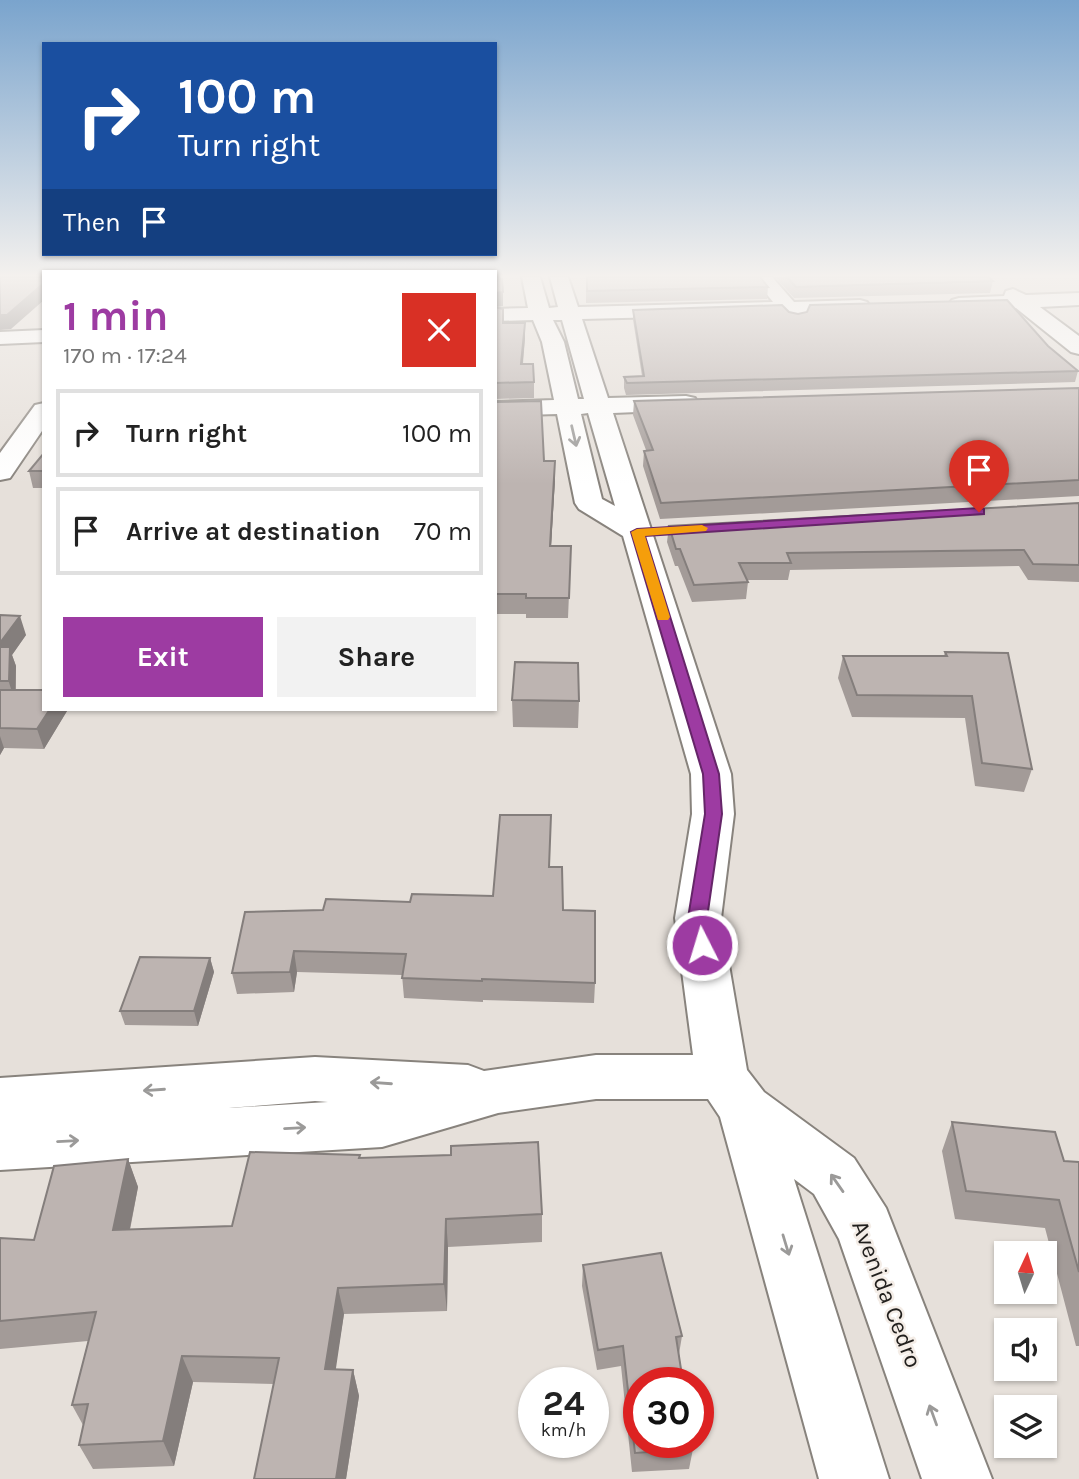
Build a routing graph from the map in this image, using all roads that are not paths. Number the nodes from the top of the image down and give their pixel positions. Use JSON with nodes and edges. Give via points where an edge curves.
{"nodes":[{"id":1,"x":554,"y":346,"type":"edge"},
{"id":2,"x":581,"y":346,"type":"edge"},
{"id":3,"x":709,"y":402,"type":"edge"},
{"id":4,"x":599,"y":405,"type":"junction"},
{"id":5,"x":568,"y":406,"type":"junction"},
{"id":6,"x":497,"y":408,"type":"edge"},
{"id":7,"x":41,"y":418,"type":"edge"},
{"id":8,"x":0,"y":472,"type":"edge"},
{"id":9,"x":651,"y":531,"type":"junction"},
{"id":10,"x":498,"y":1090,"type":"junction"},
{"id":11,"x":733,"y":1093,"type":"junction"},
{"id":12,"x":0,"y":1101,"type":"edge"},
{"id":13,"x":0,"y":1145,"type":"edge"},
{"id":14,"x":854,"y":1479,"type":"edge"},
{"id":15,"x":957,"y":1479,"type":"edge"}],
"edges":[{"from":1,"to":5,"type":"street"},
{"from":2,"to":4,"type":"street"},
{"from":3,"to":4,"type":"street"},
{"from":4,"to":5,"type":"street"},
{"from":4,"to":9,"type":"street"},
{"from":5,"to":6,"type":"street"},
{"from":5,"to":9,"type":"street","one_way":true,"via":[[589,503]]},
{"from":7,"to":8,"type":"street"},
{"from":9,"to":11,"type":"street","via":[[711,774],[713,814],[698,918]]},
{"from":10,"to":11,"type":"street","via":[[596,1077]]},
{"from":10,"to":12,"type":"street","one_way":true,"via":[[315,1079]]},
{"from":13,"to":10,"type":"street","one_way":true,"via":[[382,1123]]},
{"from":11,"to":14,"type":"street","one_way":true},
{"from":15,"to":11,"type":"street","name":"Avenida Cedro","one_way":true,"via":[[865,1228],[834,1177]]}]}
